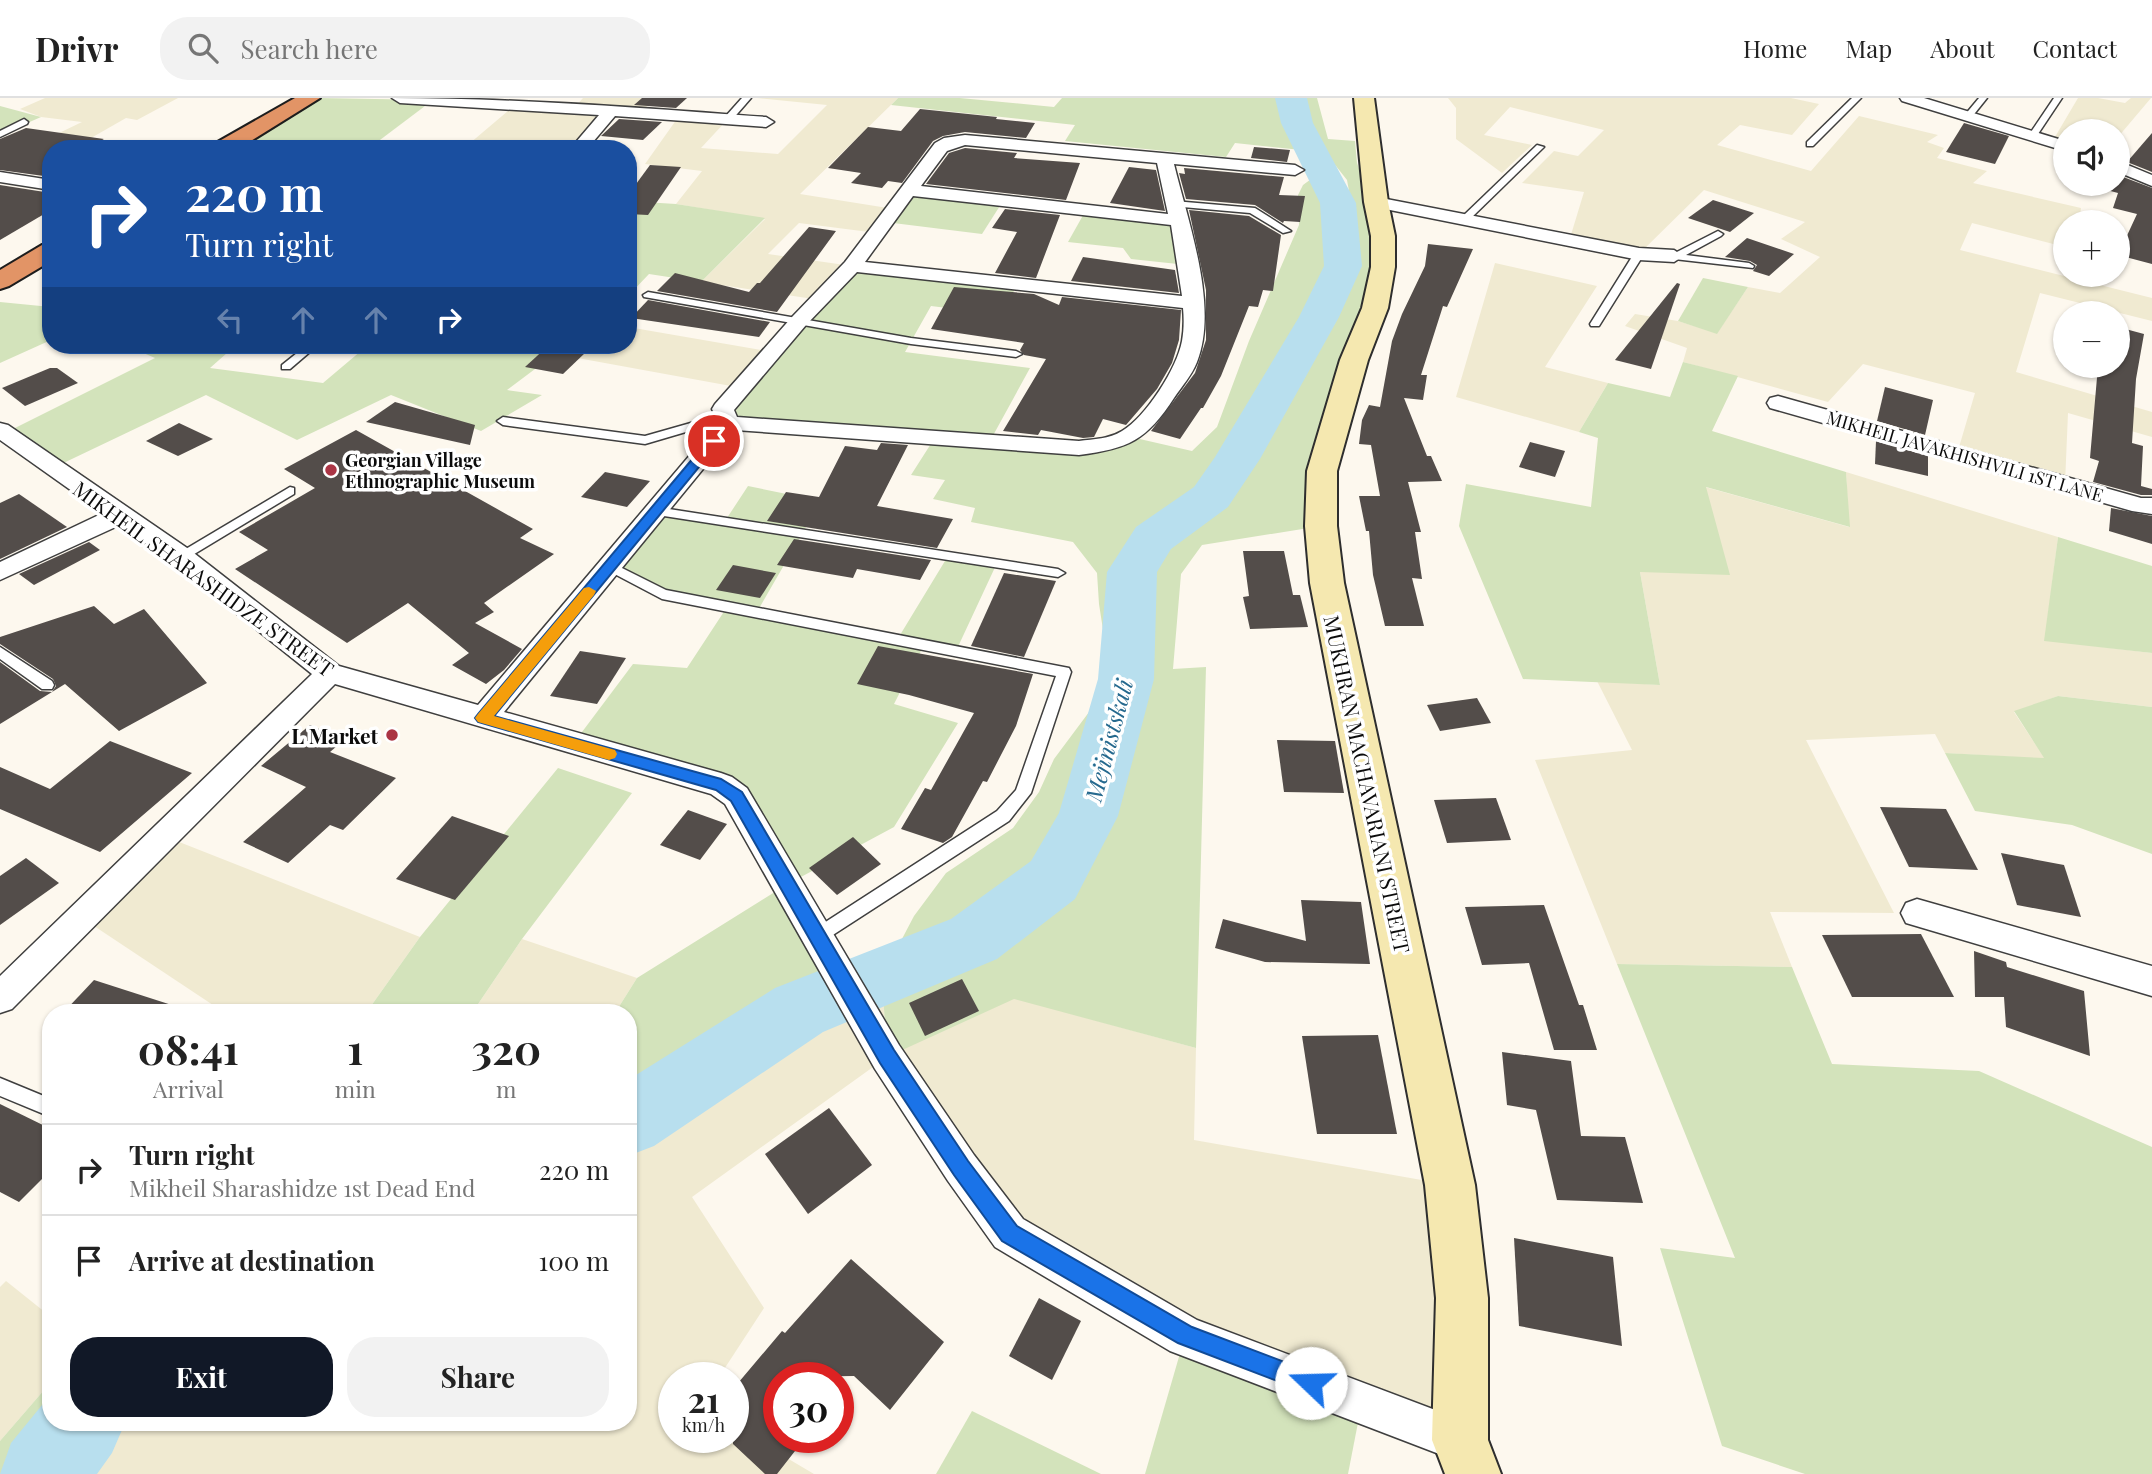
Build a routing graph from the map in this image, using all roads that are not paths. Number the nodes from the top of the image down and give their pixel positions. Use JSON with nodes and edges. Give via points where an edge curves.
{"nodes":[{"id":1,"x":310,"y":98,"type":"edge"},
{"id":2,"x":400,"y":98,"type":"edge"},
{"id":3,"x":747,"y":98,"type":"edge"},
{"id":4,"x":1364,"y":98,"type":"edge"},
{"id":5,"x":1857,"y":98,"type":"edge"},
{"id":6,"x":1908,"y":98,"type":"edge"},
{"id":7,"x":1983,"y":98,"type":"edge"},
{"id":8,"x":2059,"y":98,"type":"edge"},
{"id":9,"x":480,"y":100,"type":"edge"},
{"id":10,"x":611,"y":111,"type":"junction"},
{"id":11,"x":1968,"y":116,"type":"junction"},
{"id":12,"x":728,"y":119,"type":"junction"},
{"id":13,"x":24,"y":122,"type":"dead end"},
{"id":14,"x":766,"y":122,"type":"dead end"},
{"id":15,"x":0,"y":134,"type":"edge"},
{"id":16,"x":2033,"y":135,"type":"junction"},
{"id":17,"x":238,"y":140,"type":"edge"},
{"id":18,"x":586,"y":140,"type":"edge"},
{"id":19,"x":2053,"y":142,"type":"edge"},
{"id":20,"x":1810,"y":144,"type":"dead end"},
{"id":21,"x":1540,"y":147,"type":"dead end"},
{"id":22,"x":1165,"y":160,"type":"junction"},
{"id":23,"x":1295,"y":170,"type":"dead end"},
{"id":24,"x":2130,"y":171,"type":"edge"},
{"id":25,"x":0,"y":177,"type":"edge"},
{"id":26,"x":2152,"y":181,"type":"edge"},
{"id":27,"x":42,"y":184,"type":"edge"},
{"id":28,"x":908,"y":190,"type":"junction"},
{"id":29,"x":1376,"y":202,"type":"junction"},
{"id":30,"x":1176,"y":212,"type":"junction"},
{"id":31,"x":1466,"y":218,"type":"junction"},
{"id":32,"x":1286,"y":230,"type":"dead end"},
{"id":33,"x":1718,"y":234,"type":"dead end"},
{"id":34,"x":1639,"y":254,"type":"junction"},
{"id":35,"x":42,"y":255,"type":"edge"},
{"id":36,"x":1674,"y":256,"type":"junction"},
{"id":37,"x":852,"y":266,"type":"junction"},
{"id":38,"x":1749,"y":266,"type":"dead end"},
{"id":39,"x":0,"y":281,"type":"edge"},
{"id":40,"x":648,"y":295,"type":"dead end"},
{"id":41,"x":1195,"y":303,"type":"junction"},
{"id":42,"x":799,"y":321,"type":"junction"},
{"id":43,"x":1595,"y":324,"type":"dead end"},
{"id":44,"x":302,"y":354,"type":"edge"},
{"id":45,"x":1016,"y":354,"type":"dead end"},
{"id":46,"x":286,"y":367,"type":"dead end"},
{"id":47,"x":1778,"y":403,"type":"dead end"},
{"id":48,"x":727,"y":420,"type":"junction"},
{"id":49,"x":503,"y":421,"type":"dead end"},
{"id":50,"x":0,"y":430,"type":"edge"},
{"id":51,"x":290,"y":491,"type":"dead end"},
{"id":52,"x":2152,"y":506,"type":"edge"},
{"id":53,"x":656,"y":511,"type":"junction"},
{"id":54,"x":120,"y":515,"type":"junction"},
{"id":55,"x":181,"y":556,"type":"junction"},
{"id":56,"x":610,"y":566,"type":"junction"},
{"id":57,"x":0,"y":572,"type":"edge"},
{"id":58,"x":1058,"y":573,"type":"dead end"},
{"id":59,"x":0,"y":652,"type":"edge"},
{"id":60,"x":330,"y":673,"type":"junction"},
{"id":61,"x":47,"y":685,"type":"dead end"},
{"id":62,"x":483,"y":718,"type":"junction"},
{"id":63,"x":1917,"y":914,"type":"dead end"},
{"id":64,"x":823,"y":950,"type":"junction"},
{"id":65,"x":2152,"y":981,"type":"edge"},
{"id":66,"x":0,"y":998,"type":"edge"},
{"id":67,"x":0,"y":1087,"type":"edge"},
{"id":68,"x":42,"y":1104,"type":"edge"},
{"id":69,"x":1467,"y":1457,"type":"edge"}],
"edges":[{"from":1,"to":17,"type":"highway"},
{"from":2,"to":9,"type":"street"},
{"from":3,"to":12,"type":"lane"},
{"from":4,"to":29,"type":"street","name":"MUKHRAN MACHAVARIANI STREET"},
{"from":5,"to":20,"type":"lane"},
{"from":6,"to":11,"type":"street"},
{"from":7,"to":11,"type":"lane"},
{"from":8,"to":16,"type":"lane"},
{"from":9,"to":10,"type":"street"},
{"from":10,"to":12,"type":"street"},
{"from":10,"to":18,"type":"street"},
{"from":11,"to":16,"type":"street"},
{"from":12,"to":14,"type":"street"},
{"from":13,"to":15,"type":"lane"},
{"from":16,"to":19,"type":"street"},
{"from":21,"to":31,"type":"lane"},
{"from":22,"to":23,"type":"street"},
{"from":22,"to":28,"type":"street","via":[[950,142]]},
{"from":22,"to":30,"type":"street"},
{"from":24,"to":26,"type":"street"},
{"from":25,"to":27,"type":"street"},
{"from":28,"to":30,"type":"street"},
{"from":28,"to":37,"type":"street"},
{"from":29,"to":31,"type":"street"},
{"from":29,"to":69,"type":"street","name":"MUKHRAN MACHAVARIANI STREET","via":[[1383,267],[1375,308],[1354,360],[1322,471],[1321,526],[1327,583],[1450,1185],[1462,1298]]},
{"from":30,"to":32,"type":"lane","via":[[1252,210]]},
{"from":30,"to":41,"type":"street"},
{"from":31,"to":34,"type":"street"},
{"from":33,"to":36,"type":"lane"},
{"from":34,"to":36,"type":"street"},
{"from":34,"to":43,"type":"lane"},
{"from":35,"to":39,"type":"highway"},
{"from":36,"to":38,"type":"lane"},
{"from":37,"to":41,"type":"street"},
{"from":37,"to":42,"type":"street"},
{"from":40,"to":42,"type":"lane"},
{"from":41,"to":48,"type":"street","via":[[1189,358],[1150,419],[1115,445],[1079,448]]},
{"from":42,"to":45,"type":"lane"},
{"from":42,"to":48,"type":"street","via":[[723,409]]},
{"from":44,"to":46,"type":"lane"},
{"from":47,"to":52,"type":"street","name":"MIKHEIL JAVAKHISHVILI 1ST LANE"},
{"from":48,"to":49,"type":"lane","via":[[645,439]]},
{"from":48,"to":53,"type":"street"},
{"from":50,"to":54,"type":"street","name":"MIKHEIL SHARASHIDZE STREET"},
{"from":51,"to":55,"type":"lane"},
{"from":53,"to":56,"type":"street"},
{"from":53,"to":58,"type":"lane"},
{"from":54,"to":55,"type":"street","name":"MIKHEIL SHARASHIDZE STREET"},
{"from":54,"to":57,"type":"street"},
{"from":55,"to":60,"type":"street","name":"MIKHEIL SHARASHIDZE STREET"},
{"from":56,"to":62,"type":"street"},
{"from":56,"to":64,"type":"lane","via":[[662,594],[1063,672],[1023,793],[1003,816]]},
{"from":59,"to":61,"type":"lane"},
{"from":60,"to":62,"type":"street","name":"MIKHEIL SHARASHIDZE STREET"},
{"from":60,"to":66,"type":"street"},
{"from":62,"to":64,"type":"street","name":"MIKHEIL SHARASHIDZE STREET","via":[[721,785],[736,796]]},
{"from":63,"to":65,"type":"street"},
{"from":64,"to":69,"type":"street","name":"MIKHEIL SHARASHIDZE STREET","via":[[887,1057],[1009,1233],[1185,1336]]},
{"from":67,"to":68,"type":"lane"}]}
